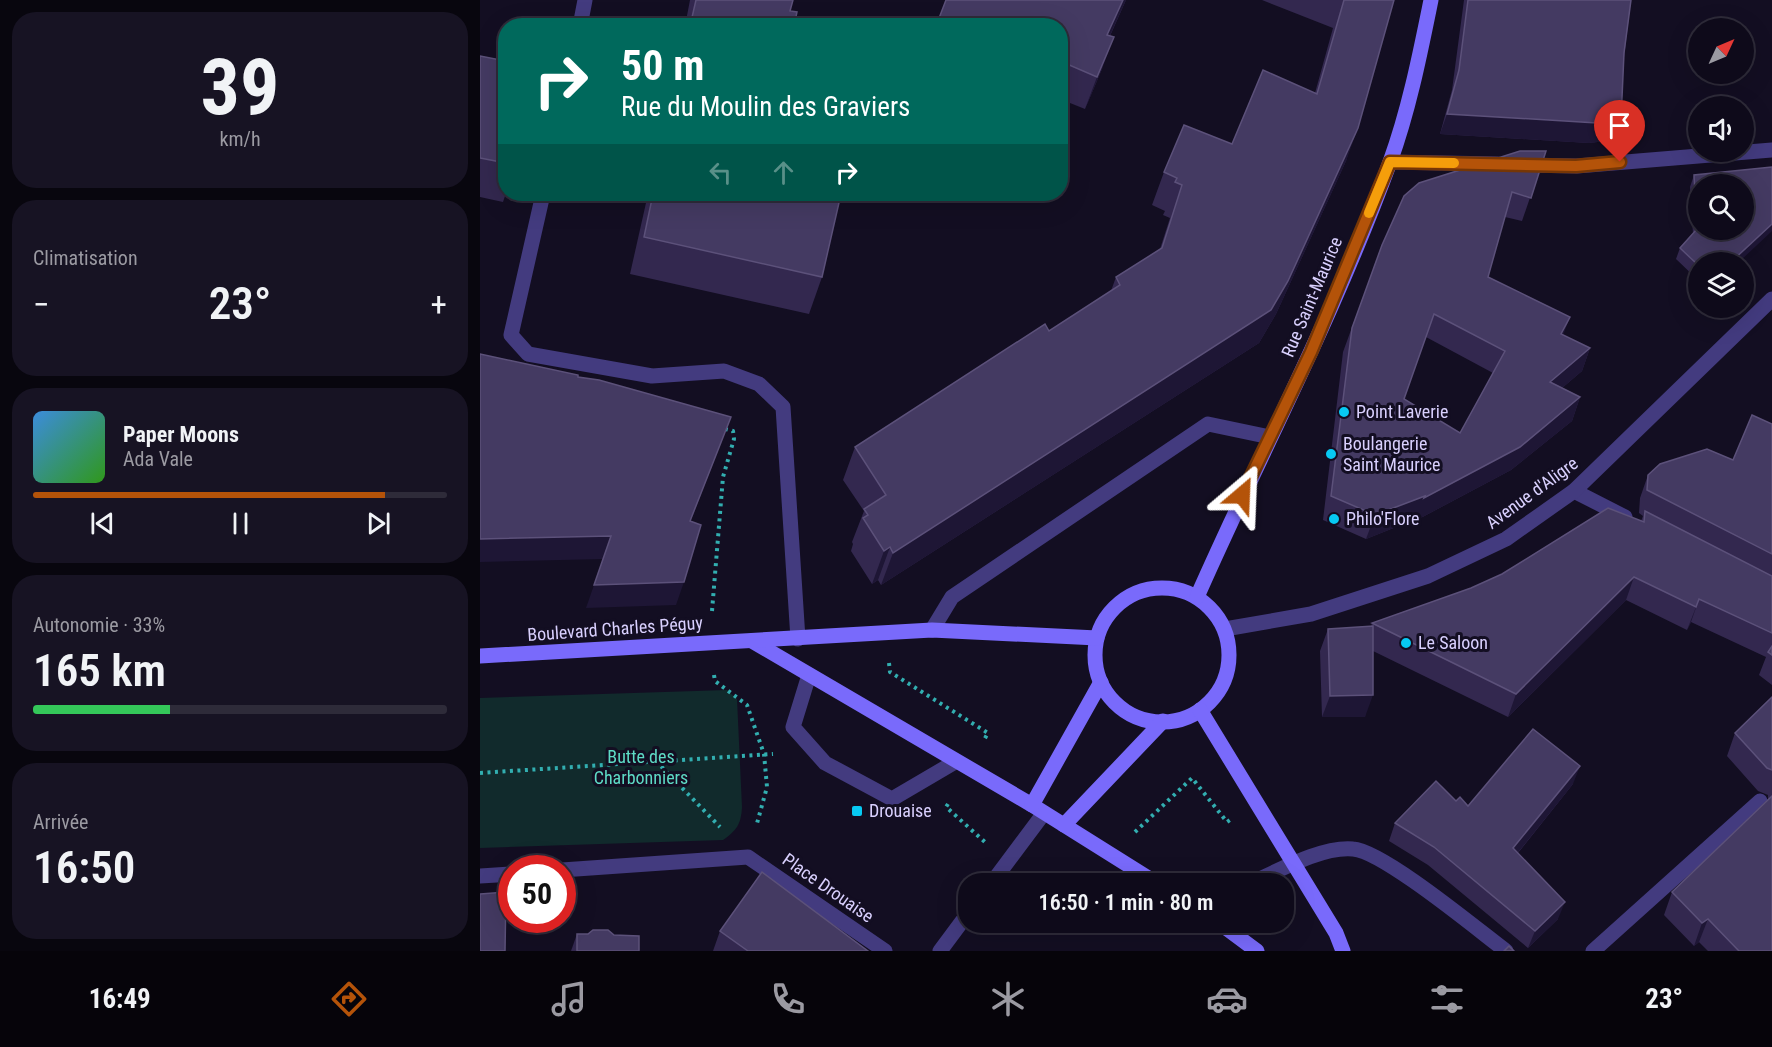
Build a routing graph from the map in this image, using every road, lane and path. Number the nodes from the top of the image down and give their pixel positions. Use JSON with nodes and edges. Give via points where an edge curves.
{"nodes":[{"id":1,"x":585,"y":0,"type":"edge"},
{"id":2,"x":1431,"y":0,"type":"edge"},
{"id":3,"x":582,"y":18,"type":"edge"},
{"id":4,"x":1772,"y":150,"type":"edge"},
{"id":5,"x":1390,"y":162,"type":"junction"},
{"id":6,"x":541,"y":201,"type":"edge"},
{"id":7,"x":1772,"y":299,"type":"edge"},
{"id":8,"x":710,"y":425,"type":"edge"},
{"id":9,"x":1270,"y":437,"type":"junction"},
{"id":10,"x":1574,"y":491,"type":"junction"},
{"id":11,"x":1637,"y":523,"type":"edge"},
{"id":12,"x":1197,"y":597,"type":"junction"},
{"id":13,"x":1225,"y":629,"type":"junction"},
{"id":14,"x":932,"y":630,"type":"junction"},
{"id":15,"x":1097,"y":638,"type":"junction"},
{"id":16,"x":798,"y":639,"type":"junction"},
{"id":17,"x":752,"y":640,"type":"junction"},
{"id":18,"x":710,"y":642,"type":"junction"},
{"id":19,"x":480,"y":656,"type":"edge"},
{"id":20,"x":809,"y":675,"type":"junction"},
{"id":21,"x":1101,"y":682,"type":"junction"},
{"id":22,"x":1200,"y":710,"type":"junction"},
{"id":23,"x":1163,"y":721,"type":"junction"},
{"id":24,"x":764,"y":754,"type":"junction"},
{"id":25,"x":656,"y":761,"type":"junction"},
{"id":26,"x":956,"y":762,"type":"junction"},
{"id":27,"x":480,"y":773,"type":"edge"},
{"id":28,"x":1254,"y":800,"type":"junction"},
{"id":29,"x":1760,"y":801,"type":"dead end"},
{"id":30,"x":1038,"y":809,"type":"junction"},
{"id":31,"x":1064,"y":825,"type":"junction"},
{"id":32,"x":1111,"y":855,"type":"junction"},
{"id":33,"x":748,"y":857,"type":"junction"},
{"id":34,"x":1294,"y":865,"type":"junction"},
{"id":35,"x":576,"y":869,"type":"edge"},
{"id":36,"x":998,"y":873,"type":"edge"},
{"id":37,"x":1140,"y":873,"type":"edge"},
{"id":38,"x":1275,"y":873,"type":"edge"},
{"id":39,"x":498,"y":875,"type":"edge"},
{"id":40,"x":480,"y":876,"type":"edge"},
{"id":41,"x":958,"y":927,"type":"edge"},
{"id":42,"x":1233,"y":933,"type":"edge"},
{"id":43,"x":885,"y":951,"type":"edge"},
{"id":44,"x":940,"y":951,"type":"edge"},
{"id":45,"x":1257,"y":951,"type":"edge"},
{"id":46,"x":1343,"y":951,"type":"edge"},
{"id":47,"x":1506,"y":951,"type":"edge"},
{"id":48,"x":1593,"y":951,"type":"edge"}],
"edges":[{"from":1,"to":3,"type":"street"},
{"from":2,"to":5,"type":"main road","name":"Rue Saint-Maurice","via":[[1417,69]]},
{"from":4,"to":5,"type":"street","via":[[1576,166]]},
{"from":5,"to":9,"type":"main road","name":"Rue Saint-Maurice","via":[[1311,352]]},
{"from":6,"to":16,"type":"street","via":[[511,335],[528,354],[652,376],[724,371],[759,384],[783,407]]},
{"from":7,"to":10,"type":"street","name":"Avenue d'Aligre"},
{"from":8,"to":18,"type":"path","via":[[733,431],[734,439],[723,477]]},
{"from":9,"to":12,"type":"main road","name":"Rue Saint-Maurice"},
{"from":9,"to":14,"type":"street","via":[[1208,424],[952,597]]},
{"from":10,"to":11,"type":"street"},
{"from":10,"to":13,"type":"street","name":"Avenue d'Aligre","via":[[1506,539],[1428,576],[1311,614]]},
{"from":12,"to":13,"type":"main road","via":[[1214,611]]},
{"from":12,"to":15,"type":"main road","via":[[1178,589],[1136,592],[1118,603]]},
{"from":13,"to":22,"type":"main road","via":[[1229,660],[1225,680]]},
{"from":14,"to":15,"type":"main road","name":"Boulevard Charles Péguy"},
{"from":14,"to":16,"type":"main road","name":"Boulevard Charles Péguy"},
{"from":15,"to":21,"type":"main road","via":[[1095,660]]},
{"from":16,"to":17,"type":"main road","name":"Boulevard Charles Péguy"},
{"from":17,"to":18,"type":"main road","name":"Boulevard Charles Péguy"},
{"from":17,"to":20,"type":"main road"},
{"from":18,"to":19,"type":"main road","name":"Boulevard Charles Péguy"},
{"from":18,"to":24,"type":"path","via":[[715,681],[747,705]]},
{"from":20,"to":26,"type":"main road"},
{"from":20,"to":26,"type":"street","via":[[793,727],[825,763],[892,799]]},
{"from":21,"to":23,"type":"main road","via":[[1111,699],[1126,711],[1143,719]]},
{"from":21,"to":30,"type":"main road"},
{"from":22,"to":23,"type":"main road","via":[[1182,719]]},
{"from":22,"to":28,"type":"main road"},
{"from":23,"to":31,"type":"main road"},
{"from":24,"to":25,"type":"path"},
{"from":24,"to":33,"type":"path","via":[[767,787]]},
{"from":25,"to":27,"type":"path"},
{"from":25,"to":33,"type":"path"},
{"from":26,"to":30,"type":"main road"},
{"from":28,"to":32,"type":"path","via":[[1227,822],[1192,778]]},
{"from":28,"to":34,"type":"main road"},
{"from":29,"to":48,"type":"street"},
{"from":30,"to":31,"type":"main road"},
{"from":30,"to":36,"type":"street"},
{"from":31,"to":32,"type":"main road"},
{"from":32,"to":37,"type":"main road"},
{"from":33,"to":35,"type":"street"},
{"from":33,"to":43,"type":"street","name":"Place Drouaise"},
{"from":34,"to":38,"type":"street"},
{"from":34,"to":46,"type":"main road"},
{"from":34,"to":47,"type":"street","via":[[1330,850],[1355,848],[1389,864]]},
{"from":39,"to":40,"type":"street"},
{"from":41,"to":44,"type":"street"},
{"from":42,"to":45,"type":"main road"}]}
